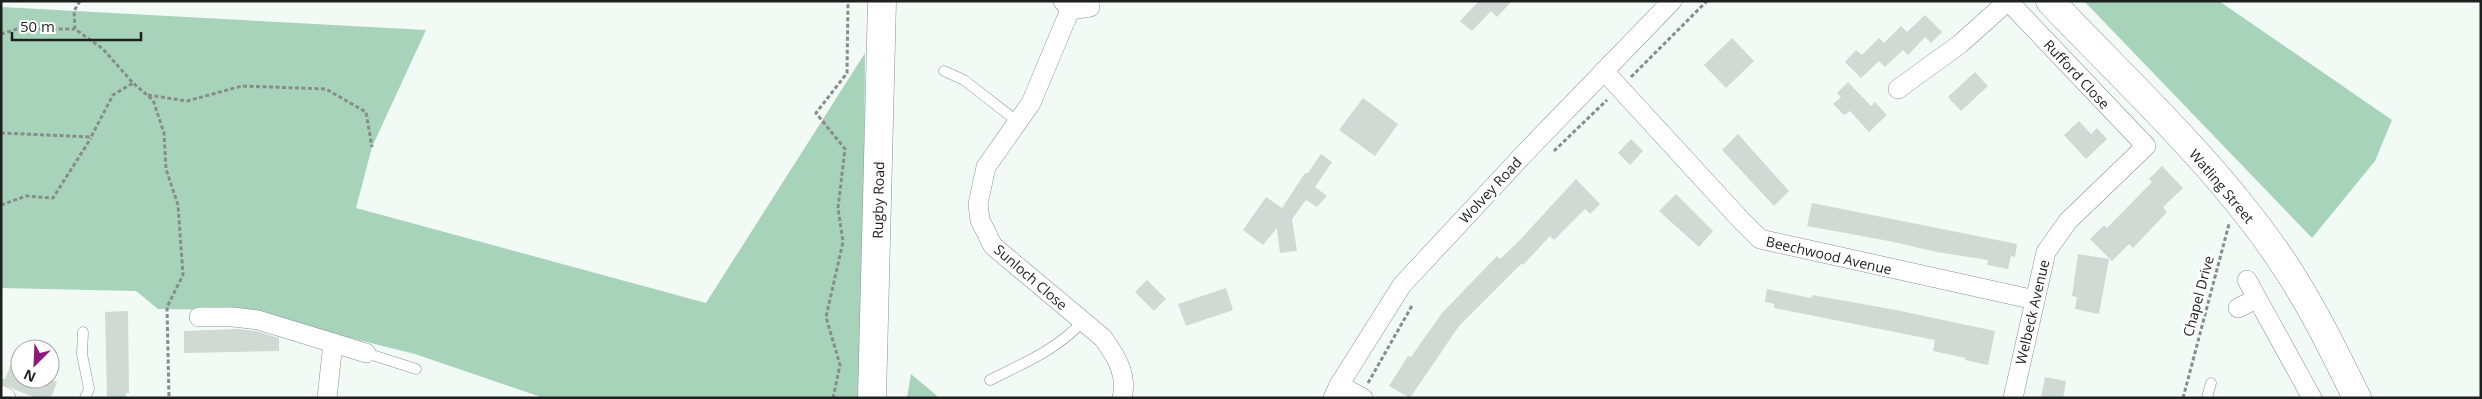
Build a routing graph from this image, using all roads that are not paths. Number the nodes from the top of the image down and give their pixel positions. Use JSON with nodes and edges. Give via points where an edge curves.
{"nodes":[{"id":1,"x":882,"y":1,"type":"edge"},
{"id":2,"x":1672,"y":1,"type":"edge"},
{"id":3,"x":2008,"y":1,"type":"edge"},
{"id":4,"x":2050,"y":1,"type":"edge"},
{"id":5,"x":1067,"y":6,"type":"edge"},
{"id":6,"x":1090,"y":7,"type":"dead end"},
{"id":7,"x":944,"y":71,"type":"dead end"},
{"id":8,"x":1604,"y":71,"type":"junction"},
{"id":9,"x":1898,"y":89,"type":"dead end"},
{"id":10,"x":1018,"y":122,"type":"junction"},
{"id":11,"x":2146,"y":146,"type":"joint"},
{"id":12,"x":2247,"y":280,"type":"dead end"},
{"id":13,"x":2256,"y":299,"type":"junction"},
{"id":14,"x":2035,"y":300,"type":"junction"},
{"id":15,"x":2238,"y":308,"type":"dead end"},
{"id":16,"x":199,"y":317,"type":"dead end"},
{"id":17,"x":1083,"y":321,"type":"junction"},
{"id":18,"x":83,"y":332,"type":"dead end"},
{"id":19,"x":333,"y":343,"type":"junction"},
{"id":20,"x":366,"y":353,"type":"joint"},
{"id":21,"x":416,"y":369,"type":"dead end"},
{"id":22,"x":990,"y":380,"type":"dead end"},
{"id":23,"x":2211,"y":383,"type":"dead end"},
{"id":24,"x":1336,"y":391,"type":"edge"},
{"id":25,"x":1,"y":395,"type":"edge"},
{"id":26,"x":1362,"y":397,"type":"edge"},
{"id":27,"x":6,"y":398,"type":"edge"},
{"id":28,"x":85,"y":398,"type":"edge"},
{"id":29,"x":327,"y":398,"type":"edge"},
{"id":30,"x":872,"y":398,"type":"edge"},
{"id":31,"x":1122,"y":398,"type":"edge"},
{"id":32,"x":2013,"y":398,"type":"edge"},
{"id":33,"x":2207,"y":398,"type":"edge"},
{"id":34,"x":2312,"y":398,"type":"edge"},
{"id":35,"x":2357,"y":398,"type":"edge"}],
"edges":[{"from":1,"to":30,"type":"main road","name":"Rugby Road"},
{"from":2,"to":8,"type":"street","name":"Wolvey Road"},
{"from":3,"to":9,"type":"street","name":"Rufford Close","via":[[1960,44]]},
{"from":3,"to":11,"type":"street","name":"Rufford Close"},
{"from":4,"to":35,"type":"main road","name":"Watling Street","via":[[2238,201],[2278,256],[2320,323]]},
{"from":5,"to":6,"type":"street"},
{"from":5,"to":10,"type":"street","name":"Sunloch Close","via":[[1060,38],[1032,102]]},
{"from":7,"to":10,"type":"lane","via":[[964,80]]},
{"from":8,"to":14,"type":"street","name":"Beechwood Avenue","via":[[1760,239]]},
{"from":8,"to":24,"type":"street","name":"Wolvey Road","via":[[1402,285]]},
{"from":10,"to":17,"type":"street","name":"Sunloch Close","via":[[986,167],[978,204],[980,220],[993,246]]},
{"from":11,"to":14,"type":"street","name":"Welbeck Avenue","via":[[2063,228],[2046,252]]},
{"from":12,"to":13,"type":"street"},
{"from":13,"to":15,"type":"street"},
{"from":13,"to":34,"type":"street"},
{"from":14,"to":32,"type":"street","name":"Welbeck Avenue"},
{"from":16,"to":19,"type":"street","via":[[258,320]]},
{"from":17,"to":22,"type":"lane","via":[[1056,346]]},
{"from":17,"to":31,"type":"street","name":"Sunloch Close","via":[[1103,338],[1116,356],[1122,373]]},
{"from":18,"to":28,"type":"lane","via":[[82,354],[89,389]]},
{"from":19,"to":20,"type":"street"},
{"from":19,"to":29,"type":"street"},
{"from":20,"to":21,"type":"lane"},
{"from":23,"to":33,"type":"lane"},
{"from":24,"to":26,"type":"street"},
{"from":25,"to":27,"type":"street"}]}
